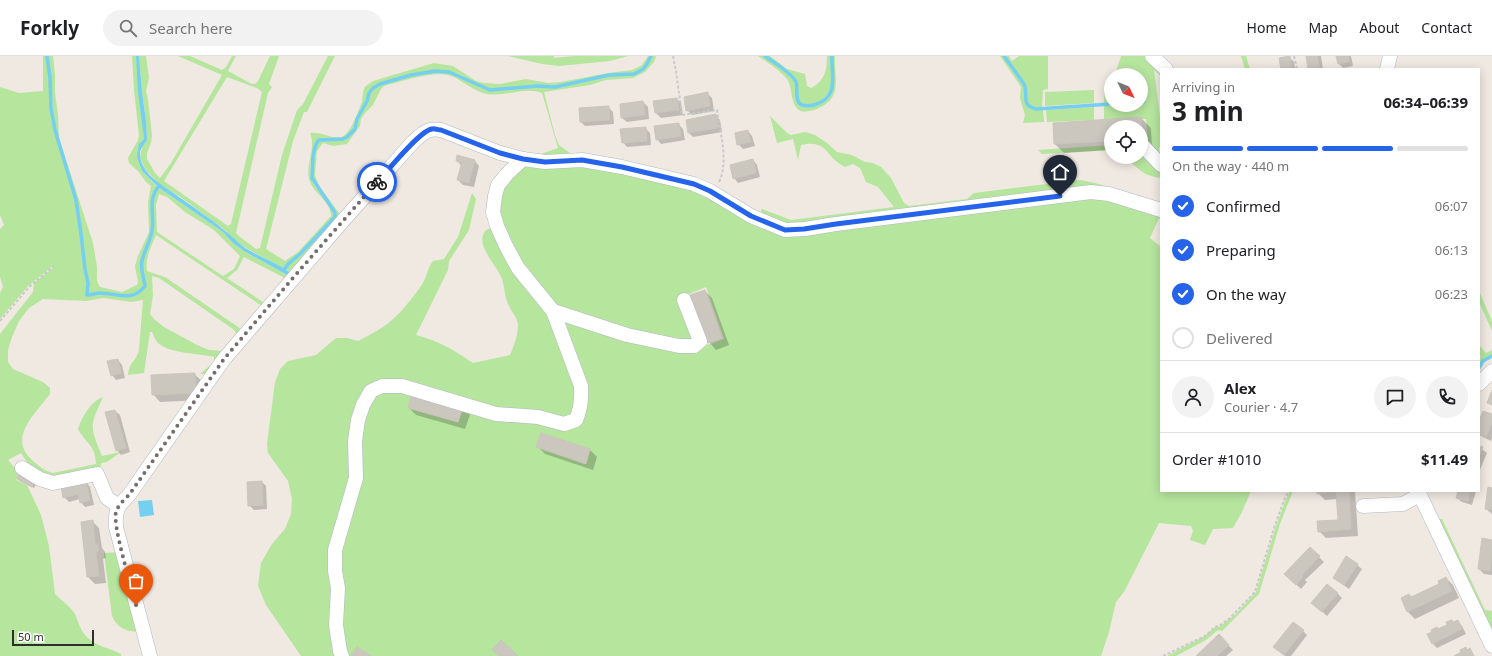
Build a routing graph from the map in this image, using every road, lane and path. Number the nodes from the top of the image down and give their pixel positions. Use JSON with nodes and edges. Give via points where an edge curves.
{"nodes":[{"id":1,"x":672,"y":56,"type":"edge"},
{"id":2,"x":1152,"y":56,"type":"edge"},
{"id":3,"x":1294,"y":56,"type":"edge"},
{"id":4,"x":1390,"y":56,"type":"edge"},
{"id":5,"x":1165,"y":68,"type":"edge"},
{"id":6,"x":1297,"y":68,"type":"edge"},
{"id":7,"x":1387,"y":68,"type":"edge"},
{"id":8,"x":1148,"y":151,"type":"edge"},
{"id":9,"x":523,"y":159,"type":"junction"},
{"id":10,"x":1160,"y":164,"type":"edge"},
{"id":11,"x":714,"y":194,"type":"junction"},
{"id":12,"x":1160,"y":210,"type":"edge"},
{"id":13,"x":54,"y":266,"type":"dead end"},
{"id":14,"x":684,"y":300,"type":"dead end"},
{"id":15,"x":553,"y":311,"type":"junction"},
{"id":16,"x":0,"y":321,"type":"edge"},
{"id":17,"x":1492,"y":372,"type":"edge"},
{"id":18,"x":1480,"y":383,"type":"edge"},
{"id":19,"x":22,"y":468,"type":"dead end"},
{"id":20,"x":1288,"y":492,"type":"edge"},
{"id":21,"x":1418,"y":493,"type":"edge"},
{"id":22,"x":119,"y":506,"type":"junction"},
{"id":23,"x":1363,"y":506,"type":"dead end"},
{"id":24,"x":1492,"y":646,"type":"edge"},
{"id":25,"x":150,"y":656,"type":"edge"},
{"id":26,"x":342,"y":656,"type":"edge"},
{"id":27,"x":1163,"y":656,"type":"edge"}],
"edges":[{"from":1,"to":11,"type":"path","via":[[682,115],[717,110],[724,162],[723,175]]},
{"from":2,"to":5,"type":"street"},
{"from":3,"to":6,"type":"path"},
{"from":4,"to":7,"type":"street"},
{"from":8,"to":10,"type":"street"},
{"from":9,"to":11,"type":"street","via":[[545,162],[582,160],[622,167],[694,184]]},
{"from":9,"to":15,"type":"street","via":[[498,185],[493,212],[497,226],[518,268]]},
{"from":9,"to":22,"type":"street","via":[[500,153],[441,130],[431,129],[422,134],[336,228],[224,359]]},
{"from":11,"to":12,"type":"street","via":[[751,216],[785,230],[1091,192],[1109,194]]},
{"from":13,"to":16,"type":"path","via":[[29,287]]},
{"from":14,"to":15,"type":"street","via":[[700,341],[694,346],[679,346],[627,335]]},
{"from":15,"to":26,"type":"street","via":[[581,386],[582,397],[576,420],[564,424],[538,417],[496,414],[402,386],[382,386],[371,391],[358,420],[355,441],[356,478],[335,550],[338,588],[336,625]]},
{"from":17,"to":18,"type":"street"},
{"from":19,"to":22,"type":"street","via":[[40,479],[53,483],[97,474],[108,498]]},
{"from":20,"to":27,"type":"path","via":[[1255,592],[1230,618],[1205,636]]},
{"from":21,"to":23,"type":"street","via":[[1403,504]]},
{"from":21,"to":24,"type":"street"},
{"from":22,"to":25,"type":"street","via":[[115,513],[116,527]]}]}
